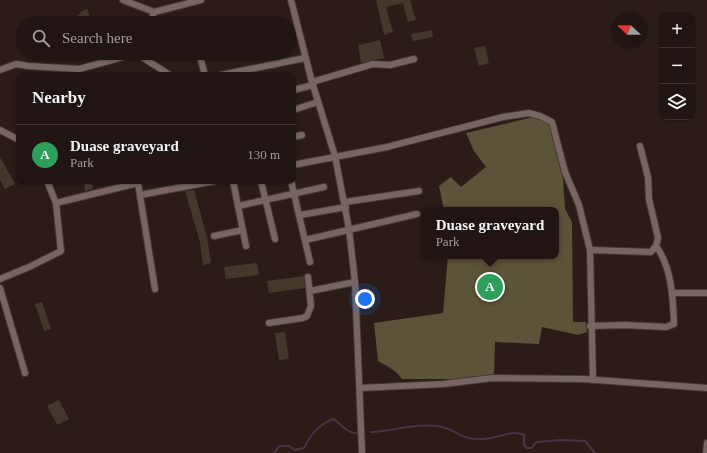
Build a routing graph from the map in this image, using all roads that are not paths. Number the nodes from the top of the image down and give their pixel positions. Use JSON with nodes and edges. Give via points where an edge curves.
{"nodes":[{"id":1,"x":123,"y":0,"type":"edge"},
{"id":2,"x":201,"y":0,"type":"edge"},
{"id":3,"x":291,"y":0,"type":"edge"},
{"id":4,"x":154,"y":12,"type":"junction"},
{"id":5,"x":153,"y":16,"type":"edge"},
{"id":6,"x":295,"y":16,"type":"edge"},
{"id":7,"x":296,"y":21,"type":"edge"},
{"id":8,"x":305,"y":58,"type":"junction"},
{"id":9,"x":414,"y":59,"type":"dead end"},
{"id":10,"x":114,"y":60,"type":"edge"},
{"id":11,"x":146,"y":60,"type":"edge"},
{"id":12,"x":201,"y":60,"type":"edge"},
{"id":13,"x":295,"y":60,"type":"edge"},
{"id":14,"x":296,"y":60,"type":"edge"},
{"id":15,"x":0,"y":70,"type":"edge"},
{"id":16,"x":165,"y":72,"type":"edge"},
{"id":17,"x":204,"y":72,"type":"edge"},
{"id":18,"x":237,"y":72,"type":"edge"},
{"id":19,"x":312,"y":84,"type":"junction"},
{"id":20,"x":296,"y":89,"type":"edge"},
{"id":21,"x":318,"y":102,"type":"junction"},
{"id":22,"x":296,"y":109,"type":"edge"},
{"id":23,"x":0,"y":130,"type":"edge"},
{"id":24,"x":302,"y":135,"type":"dead end"},
{"id":25,"x":296,"y":136,"type":"edge"},
{"id":26,"x":16,"y":138,"type":"edge"},
{"id":27,"x":640,"y":146,"type":"dead end"},
{"id":28,"x":335,"y":156,"type":"junction"},
{"id":29,"x":296,"y":164,"type":"edge"},
{"id":30,"x":48,"y":184,"type":"edge"},
{"id":31,"x":130,"y":184,"type":"edge"},
{"id":32,"x":138,"y":184,"type":"edge"},
{"id":33,"x":198,"y":184,"type":"edge"},
{"id":34,"x":234,"y":184,"type":"edge"},
{"id":35,"x":262,"y":184,"type":"edge"},
{"id":36,"x":292,"y":184,"type":"edge"},
{"id":37,"x":324,"y":187,"type":"dead end"},
{"id":38,"x":419,"y":191,"type":"dead end"},
{"id":39,"x":294,"y":193,"type":"junction"},
{"id":40,"x":140,"y":195,"type":"junction"},
{"id":41,"x":266,"y":200,"type":"junction"},
{"id":42,"x":56,"y":203,"type":"junction"},
{"id":43,"x":345,"y":205,"type":"junction"},
{"id":44,"x":238,"y":206,"type":"junction"},
{"id":45,"x":417,"y":214,"type":"dead end"},
{"id":46,"x":300,"y":215,"type":"junction"},
{"id":47,"x":349,"y":229,"type":"junction"},
{"id":48,"x":243,"y":230,"type":"junction"},
{"id":49,"x":214,"y":236,"type":"dead end"},
{"id":50,"x":275,"y":239,"type":"dead end"},
{"id":51,"x":305,"y":240,"type":"junction"},
{"id":52,"x":246,"y":246,"type":"dead end"},
{"id":53,"x":656,"y":246,"type":"junction"},
{"id":54,"x":590,"y":250,"type":"junction"},
{"id":55,"x":310,"y":262,"type":"dead end"},
{"id":56,"x":308,"y":277,"type":"dead end"},
{"id":57,"x":0,"y":279,"type":"edge"},
{"id":58,"x":355,"y":282,"type":"junction"},
{"id":59,"x":0,"y":288,"type":"edge"},
{"id":60,"x":155,"y":289,"type":"dead end"},
{"id":61,"x":310,"y":291,"type":"junction"},
{"id":62,"x":673,"y":293,"type":"junction"},
{"id":63,"x":707,"y":293,"type":"edge"},
{"id":64,"x":269,"y":323,"type":"dead end"},
{"id":65,"x":590,"y":326,"type":"junction"},
{"id":66,"x":25,"y":372,"type":"dead end"},
{"id":67,"x":593,"y":380,"type":"junction"},
{"id":68,"x":360,"y":388,"type":"junction"},
{"id":69,"x":707,"y":388,"type":"edge"},
{"id":70,"x":707,"y":443,"type":"edge"},
{"id":71,"x":363,"y":453,"type":"edge"},
{"id":72,"x":706,"y":453,"type":"edge"}],
"edges":[{"from":1,"to":4,"type":"street"},
{"from":2,"to":4,"type":"street"},
{"from":3,"to":6,"type":"street"},
{"from":4,"to":5,"type":"street"},
{"from":7,"to":8,"type":"street"},
{"from":8,"to":14,"type":"street"},
{"from":8,"to":19,"type":"street"},
{"from":9,"to":19,"type":"street","via":[[390,66],[373,64]]},
{"from":10,"to":15,"type":"street","via":[[79,69],[16,64]]},
{"from":11,"to":16,"type":"street"},
{"from":12,"to":17,"type":"street"},
{"from":13,"to":18,"type":"street"},
{"from":19,"to":20,"type":"street"},
{"from":19,"to":21,"type":"street"},
{"from":21,"to":22,"type":"street"},
{"from":21,"to":28,"type":"street"},
{"from":23,"to":26,"type":"street"},
{"from":24,"to":25,"type":"street"},
{"from":27,"to":53,"type":"street","via":[[658,238]]},
{"from":28,"to":29,"type":"street"},
{"from":28,"to":43,"type":"street"},
{"from":28,"to":54,"type":"street","via":[[387,147],[504,117],[529,113],[540,116],[552,122],[565,172],[579,205]]},
{"from":30,"to":42,"type":"street"},
{"from":31,"to":42,"type":"street"},
{"from":32,"to":40,"type":"street"},
{"from":33,"to":40,"type":"street"},
{"from":34,"to":44,"type":"street"},
{"from":35,"to":41,"type":"street"},
{"from":36,"to":39,"type":"street"},
{"from":37,"to":39,"type":"street"},
{"from":38,"to":43,"type":"street"},
{"from":39,"to":41,"type":"street"},
{"from":39,"to":46,"type":"street"},
{"from":40,"to":60,"type":"street"},
{"from":41,"to":44,"type":"street"},
{"from":41,"to":50,"type":"street"},
{"from":42,"to":57,"type":"street","via":[[61,251]]},
{"from":43,"to":46,"type":"street"},
{"from":43,"to":47,"type":"street"},
{"from":44,"to":48,"type":"street"},
{"from":45,"to":47,"type":"street"},
{"from":46,"to":51,"type":"street"},
{"from":47,"to":51,"type":"street"},
{"from":47,"to":58,"type":"street"},
{"from":48,"to":49,"type":"street"},
{"from":48,"to":52,"type":"street"},
{"from":51,"to":55,"type":"street"},
{"from":53,"to":54,"type":"street","via":[[651,252]]},
{"from":53,"to":62,"type":"street","via":[[663,256]]},
{"from":54,"to":65,"type":"street"},
{"from":56,"to":61,"type":"street"},
{"from":58,"to":61,"type":"street"},
{"from":58,"to":68,"type":"street"},
{"from":59,"to":66,"type":"street"},
{"from":61,"to":64,"type":"street","via":[[311,306],[307,316]]},
{"from":62,"to":63,"type":"street"},
{"from":62,"to":65,"type":"street","via":[[674,324],[670,327]]},
{"from":65,"to":67,"type":"street"},
{"from":67,"to":68,"type":"street","via":[[492,378],[444,384]]},
{"from":67,"to":69,"type":"street"},
{"from":68,"to":71,"type":"street"},
{"from":70,"to":72,"type":"street"}]}
